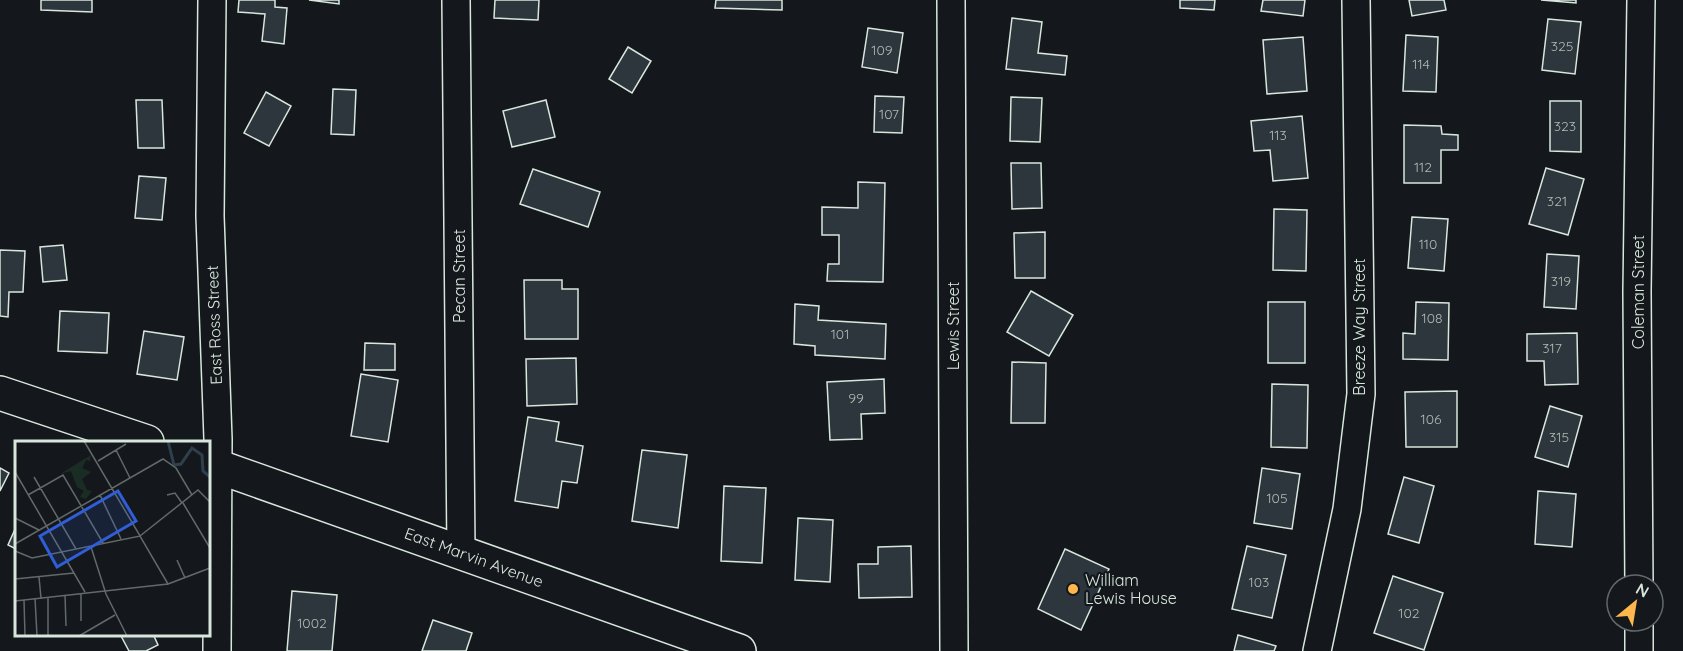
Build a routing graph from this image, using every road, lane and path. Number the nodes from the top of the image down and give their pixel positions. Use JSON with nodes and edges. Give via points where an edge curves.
{"nodes":[{"id":1,"x":212,"y":0,"type":"edge"},
{"id":2,"x":456,"y":0,"type":"edge"},
{"id":3,"x":951,"y":0,"type":"edge"},
{"id":4,"x":1356,"y":0,"type":"edge"},
{"id":5,"x":1641,"y":0,"type":"edge"},
{"id":6,"x":0,"y":393,"type":"edge"},
{"id":7,"x":144,"y":441,"type":"edge"},
{"id":8,"x":213,"y":465,"type":"edge"},
{"id":9,"x":461,"y":552,"type":"junction"},
{"id":10,"x":1639,"y":573,"type":"edge"},
{"id":11,"x":1639,"y":633,"type":"edge"},
{"id":12,"x":727,"y":649,"type":"edge"},
{"id":13,"x":217,"y":651,"type":"edge"},
{"id":14,"x":954,"y":651,"type":"edge"},
{"id":15,"x":1317,"y":651,"type":"edge"},
{"id":16,"x":1640,"y":651,"type":"edge"}],
"edges":[{"from":1,"to":8,"type":"street","name":"East Ross Street"},
{"from":2,"to":9,"type":"street","name":"Pecan Street"},
{"from":3,"to":14,"type":"street","name":"Lewis Street"},
{"from":4,"to":15,"type":"street","name":"Breeze Way Street","via":[[1361,394],[1347,509]]},
{"from":5,"to":10,"type":"street","name":"Coleman Street"},
{"from":6,"to":7,"type":"main road"},
{"from":8,"to":9,"type":"main road","name":"East Marvin Avenue"},
{"from":8,"to":13,"type":"street","name":"East Ross Street"},
{"from":9,"to":12,"type":"main road","name":"East Marvin Avenue"},
{"from":11,"to":16,"type":"street"}]}
